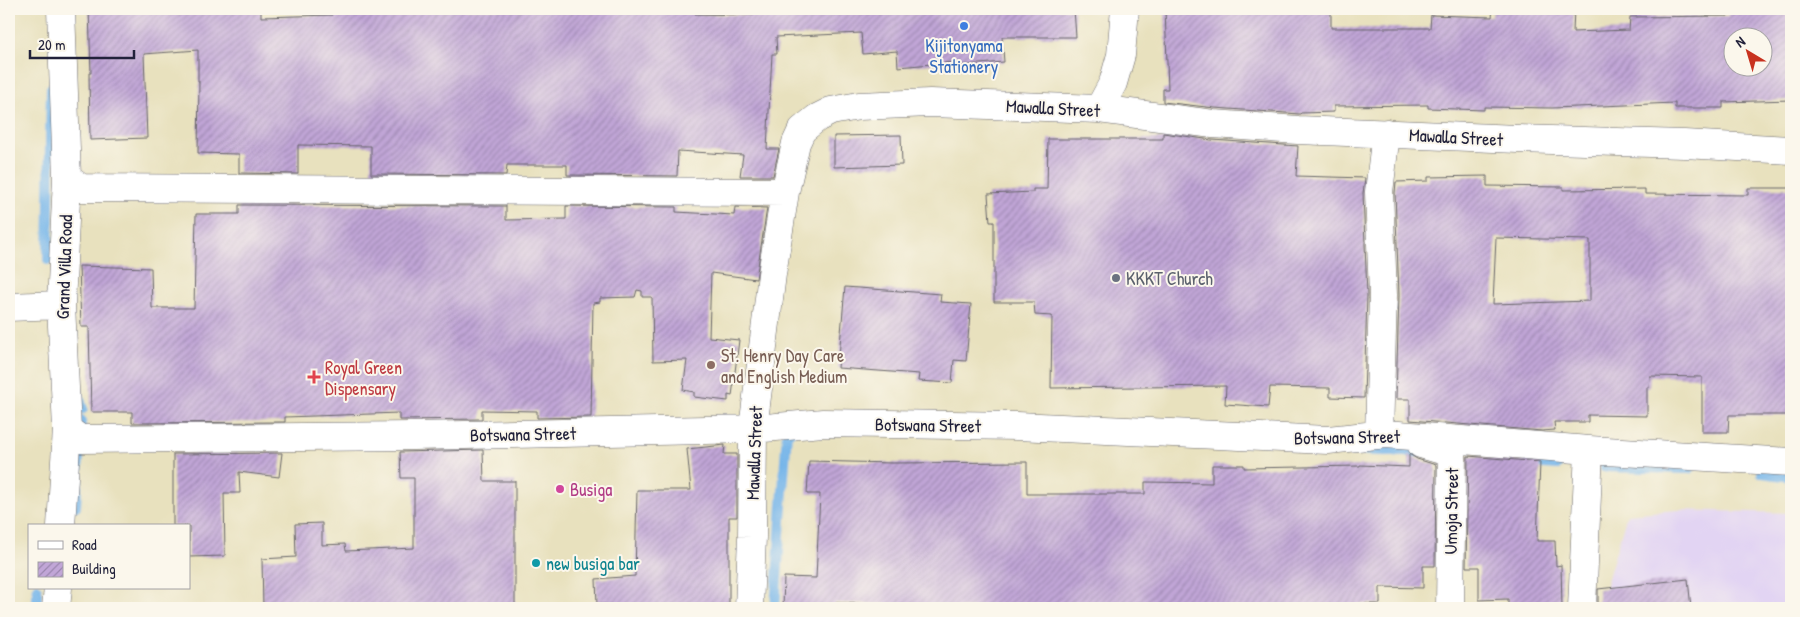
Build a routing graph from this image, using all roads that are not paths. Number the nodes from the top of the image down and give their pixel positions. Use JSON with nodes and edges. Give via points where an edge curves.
{"nodes":[{"id":1,"x":61,"y":9,"type":"edge"},
{"id":2,"x":1126,"y":9,"type":"edge"},
{"id":3,"x":1099,"y":110,"type":"junction"},
{"id":4,"x":1386,"y":133,"type":"junction"},
{"id":5,"x":1791,"y":150,"type":"edge"},
{"id":6,"x":67,"y":178,"type":"junction"},
{"id":7,"x":785,"y":192,"type":"junction"},
{"id":8,"x":60,"y":305,"type":"junction"},
{"id":9,"x":9,"y":307,"type":"edge"},
{"id":10,"x":67,"y":429,"type":"junction"},
{"id":11,"x":753,"y":429,"type":"junction"},
{"id":12,"x":1383,"y":434,"type":"junction"},
{"id":13,"x":1589,"y":450,"type":"junction"},
{"id":14,"x":1791,"y":462,"type":"edge"},
{"id":15,"x":61,"y":524,"type":"edge"},
{"id":16,"x":58,"y":590,"type":"edge"},
{"id":17,"x":56,"y":608,"type":"edge"},
{"id":18,"x":749,"y":608,"type":"edge"},
{"id":19,"x":1450,"y":608,"type":"edge"},
{"id":20,"x":1582,"y":608,"type":"edge"}],
"edges":[{"from":1,"to":6,"type":"street","name":"Grand Villa Road"},
{"from":2,"to":3,"type":"street","via":[[1121,55],[1113,82]]},
{"from":3,"to":4,"type":"street","name":"Mawalla Street","via":[[1213,124]]},
{"from":3,"to":7,"type":"street","name":"Mawalla Street","via":[[930,103],[859,106],[831,111],[802,130]]},
{"from":4,"to":5,"type":"street","name":"Mawalla Street"},
{"from":4,"to":12,"type":"street","via":[[1378,192],[1383,295]]},
{"from":6,"to":7,"type":"street","via":[[81,188]]},
{"from":6,"to":8,"type":"street","name":"Grand Villa Road"},
{"from":7,"to":11,"type":"street","name":"Mawalla Street"},
{"from":8,"to":9,"type":"street"},
{"from":8,"to":10,"type":"street","name":"Grand Villa Road"},
{"from":10,"to":11,"type":"street","name":"Botswana Street","via":[[80,439]]},
{"from":10,"to":15,"type":"street","name":"Grand Villa Road"},
{"from":11,"to":12,"type":"street","name":"Botswana Street","via":[[824,423],[1017,426],[1328,440]]},
{"from":11,"to":18,"type":"street","name":"Mawalla Street"},
{"from":12,"to":13,"type":"street","name":"Botswana Street"},
{"from":12,"to":19,"type":"street","name":"Umoja Street","via":[[1452,453]]},
{"from":13,"to":14,"type":"street","name":"Botswana Street"},
{"from":13,"to":20,"type":"street"},
{"from":16,"to":17,"type":"street"}]}
